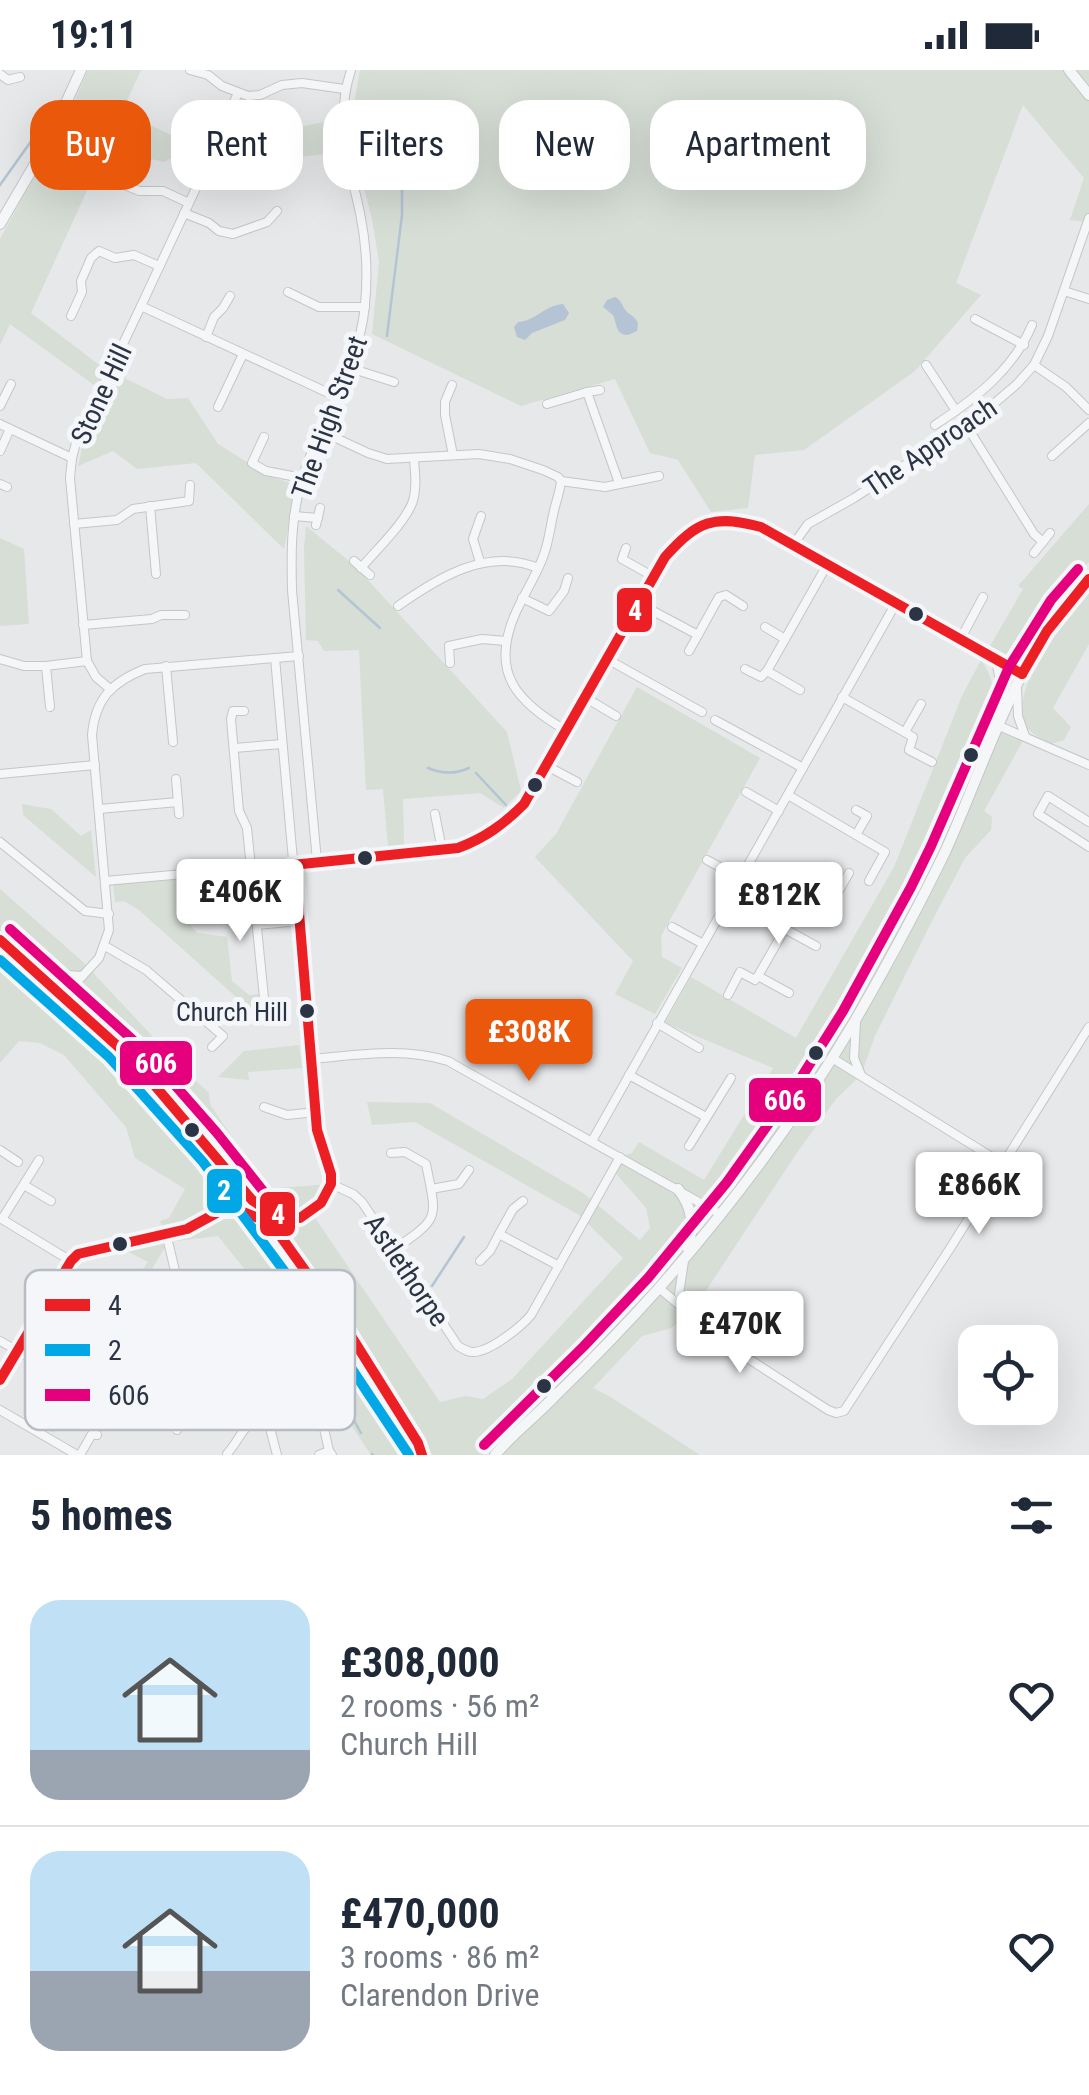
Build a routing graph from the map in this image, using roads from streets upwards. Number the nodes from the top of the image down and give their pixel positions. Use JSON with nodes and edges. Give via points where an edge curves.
{"nodes":[{"id":1,"x":81,"y":70,"type":"edge"},
{"id":2,"x":190,"y":70,"type":"edge"},
{"id":3,"x":280,"y":70,"type":"edge"},
{"id":4,"x":350,"y":70,"type":"edge"},
{"id":5,"x":1069,"y":70,"type":"edge"},
{"id":6,"x":0,"y":74,"type":"edge"},
{"id":7,"x":20,"y":77,"type":"dead end"},
{"id":8,"x":282,"y":84,"type":"junction"},
{"id":9,"x":344,"y":89,"type":"junction"},
{"id":10,"x":238,"y":93,"type":"junction"},
{"id":11,"x":1089,"y":96,"type":"edge"},
{"id":12,"x":235,"y":100,"type":"edge"},
{"id":13,"x":137,"y":190,"type":"edge"},
{"id":14,"x":195,"y":190,"type":"edge"},
{"id":15,"x":189,"y":203,"type":"junction"},
{"id":16,"x":277,"y":210,"type":"dead end"},
{"id":17,"x":184,"y":213,"type":"junction"},
{"id":18,"x":1089,"y":218,"type":"edge"},
{"id":19,"x":0,"y":224,"type":"edge"},
{"id":20,"x":159,"y":266,"type":"junction"},
{"id":21,"x":1064,"y":291,"type":"junction"},
{"id":22,"x":295,"y":292,"type":"dead end"},
{"id":23,"x":230,"y":296,"type":"dead end"},
{"id":24,"x":1089,"y":299,"type":"edge"},
{"id":25,"x":141,"y":306,"type":"junction"},
{"id":26,"x":365,"y":307,"type":"junction"},
{"id":27,"x":71,"y":316,"type":"dead end"},
{"id":28,"x":976,"y":319,"type":"dead end"},
{"id":29,"x":1032,"y":325,"type":"dead end"},
{"id":30,"x":987,"y":326,"type":"junction"},
{"id":31,"x":982,"y":335,"type":"dead end"},
{"id":32,"x":206,"y":337,"type":"junction"},
{"id":33,"x":1024,"y":345,"type":"junction"},
{"id":34,"x":243,"y":354,"type":"junction"},
{"id":35,"x":1034,"y":364,"type":"junction"},
{"id":36,"x":926,"y":365,"type":"dead end"},
{"id":37,"x":350,"y":368,"type":"junction"},
{"id":38,"x":994,"y":381,"type":"junction"},
{"id":39,"x":394,"y":382,"type":"dead end"},
{"id":40,"x":11,"y":384,"type":"dead end"},
{"id":41,"x":452,"y":385,"type":"dead end"},
{"id":42,"x":600,"y":390,"type":"dead end"},
{"id":43,"x":587,"y":392,"type":"junction"},
{"id":44,"x":1008,"y":395,"type":"junction"},
{"id":45,"x":337,"y":396,"type":"junction"},
{"id":46,"x":547,"y":404,"type":"dead end"},
{"id":47,"x":0,"y":406,"type":"edge"},
{"id":48,"x":218,"y":407,"type":"dead end"},
{"id":49,"x":1089,"y":410,"type":"edge"},
{"id":50,"x":956,"y":411,"type":"junction"},
{"id":51,"x":1089,"y":422,"type":"edge"},
{"id":52,"x":0,"y":424,"type":"edge"},
{"id":53,"x":936,"y":424,"type":"dead end"},
{"id":54,"x":966,"y":426,"type":"junction"},
{"id":55,"x":10,"y":429,"type":"junction"},
{"id":56,"x":321,"y":431,"type":"junction"},
{"id":57,"x":264,"y":438,"type":"dead end"},
{"id":58,"x":0,"y":451,"type":"edge"},
{"id":59,"x":453,"y":455,"type":"junction"},
{"id":60,"x":1052,"y":456,"type":"dead end"},
{"id":61,"x":72,"y":458,"type":"junction"},
{"id":62,"x":414,"y":459,"type":"junction"},
{"id":63,"x":659,"y":476,"type":"dead end"},
{"id":64,"x":302,"y":478,"type":"junction"},
{"id":65,"x":645,"y":478,"type":"junction"},
{"id":66,"x":561,"y":481,"type":"junction"},
{"id":67,"x":619,"y":484,"type":"junction"},
{"id":68,"x":190,"y":485,"type":"dead end"},
{"id":69,"x":647,"y":491,"type":"dead end"},
{"id":70,"x":150,"y":506,"type":"junction"},
{"id":71,"x":294,"y":516,"type":"junction"},
{"id":72,"x":318,"y":517,"type":"dead end"},
{"id":73,"x":465,"y":522,"type":"dead end"},
{"id":74,"x":74,"y":524,"type":"junction"},
{"id":75,"x":1050,"y":533,"type":"dead end"},
{"id":76,"x":1043,"y":542,"type":"junction"},
{"id":77,"x":793,"y":545,"type":"junction"},
{"id":78,"x":626,"y":548,"type":"dead end"},
{"id":79,"x":1034,"y":554,"type":"dead end"},
{"id":80,"x":480,"y":562,"type":"junction"},
{"id":81,"x":827,"y":565,"type":"junction"},
{"id":82,"x":538,"y":568,"type":"junction"},
{"id":83,"x":156,"y":574,"type":"dead end"},
{"id":84,"x":370,"y":576,"type":"dead end"},
{"id":85,"x":654,"y":576,"type":"junction"},
{"id":86,"x":568,"y":578,"type":"dead end"},
{"id":87,"x":1089,"y":579,"type":"edge"},
{"id":88,"x":522,"y":598,"type":"junction"},
{"id":89,"x":983,"y":598,"type":"dead end"},
{"id":90,"x":896,"y":603,"type":"junction"},
{"id":91,"x":638,"y":604,"type":"junction"},
{"id":92,"x":398,"y":606,"type":"dead end"},
{"id":93,"x":744,"y":606,"type":"dead end"},
{"id":94,"x":186,"y":615,"type":"dead end"},
{"id":95,"x":83,"y":625,"type":"junction"},
{"id":96,"x":765,"y":627,"type":"dead end"},
{"id":97,"x":698,"y":635,"type":"junction"},
{"id":98,"x":785,"y":639,"type":"junction"},
{"id":99,"x":960,"y":640,"type":"junction"},
{"id":100,"x":506,"y":641,"type":"junction"},
{"id":101,"x":448,"y":646,"type":"junction"},
{"id":102,"x":436,"y":647,"type":"dead end"},
{"id":103,"x":689,"y":650,"type":"dead end"},
{"id":104,"x":299,"y":656,"type":"junction"},
{"id":105,"x":275,"y":658,"type":"junction"},
{"id":106,"x":607,"y":659,"type":"junction"},
{"id":107,"x":0,"y":660,"type":"edge"},
{"id":108,"x":996,"y":660,"type":"junction"},
{"id":109,"x":86,"y":662,"type":"junction"},
{"id":110,"x":450,"y":663,"type":"dead end"},
{"id":111,"x":46,"y":666,"type":"junction"},
{"id":112,"x":166,"y":666,"type":"junction"},
{"id":113,"x":745,"y":668,"type":"dead end"},
{"id":114,"x":767,"y":671,"type":"junction"},
{"id":115,"x":1019,"y":678,"type":"junction"},
{"id":116,"x":110,"y":690,"type":"junction"},
{"id":117,"x":800,"y":690,"type":"dead end"},
{"id":118,"x":688,"y":691,"type":"dead end"},
{"id":119,"x":842,"y":697,"type":"junction"},
{"id":120,"x":586,"y":698,"type":"junction"},
{"id":121,"x":682,"y":701,"type":"junction"},
{"id":122,"x":921,"y":704,"type":"dead end"},
{"id":123,"x":50,"y":706,"type":"dead end"},
{"id":124,"x":244,"y":710,"type":"dead end"},
{"id":125,"x":702,"y":712,"type":"dead end"},
{"id":126,"x":616,"y":716,"type":"dead end"},
{"id":127,"x":715,"y":720,"type":"dead end"},
{"id":128,"x":999,"y":720,"type":"junction"},
{"id":129,"x":567,"y":730,"type":"junction"},
{"id":130,"x":905,"y":732,"type":"junction"},
{"id":131,"x":1025,"y":736,"type":"junction"},
{"id":132,"x":173,"y":742,"type":"dead end"},
{"id":133,"x":282,"y":744,"type":"junction"},
{"id":134,"x":234,"y":748,"type":"junction"},
{"id":135,"x":932,"y":762,"type":"dead end"},
{"id":136,"x":95,"y":765,"type":"junction"},
{"id":137,"x":1089,"y":765,"type":"edge"},
{"id":138,"x":548,"y":766,"type":"junction"},
{"id":139,"x":802,"y":768,"type":"junction"},
{"id":140,"x":0,"y":774,"type":"edge"},
{"id":141,"x":176,"y":779,"type":"dead end"},
{"id":142,"x":578,"y":782,"type":"dead end"},
{"id":143,"x":746,"y":792,"type":"dead end"},
{"id":144,"x":788,"y":795,"type":"junction"},
{"id":145,"x":178,"y":802,"type":"junction"},
{"id":146,"x":99,"y":809,"type":"junction"},
{"id":147,"x":856,"y":810,"type":"dead end"},
{"id":148,"x":778,"y":811,"type":"junction"},
{"id":149,"x":179,"y":814,"type":"dead end"},
{"id":150,"x":435,"y":814,"type":"dead end"},
{"id":151,"x":867,"y":816,"type":"junction"},
{"id":152,"x":1089,"y":822,"type":"edge"},
{"id":153,"x":878,"y":823,"type":"dead end"},
{"id":154,"x":856,"y":835,"type":"junction"},
{"id":155,"x":0,"y":842,"type":"edge"},
{"id":156,"x":1089,"y":847,"type":"edge"},
{"id":157,"x":442,"y":850,"type":"junction"},
{"id":158,"x":708,"y":860,"type":"dead end"},
{"id":159,"x":318,"y":861,"type":"junction"},
{"id":160,"x":292,"y":865,"type":"junction"},
{"id":161,"x":251,"y":868,"type":"junction"},
{"id":162,"x":203,"y":872,"type":"junction"},
{"id":163,"x":849,"y":873,"type":"dead end"},
{"id":164,"x":740,"y":878,"type":"junction"},
{"id":165,"x":106,"y":880,"type":"junction"},
{"id":166,"x":869,"y":881,"type":"dead end"},
{"id":167,"x":730,"y":896,"type":"junction"},
{"id":168,"x":109,"y":914,"type":"junction"},
{"id":169,"x":207,"y":919,"type":"dead end"},
{"id":170,"x":299,"y":921,"type":"junction"},
{"id":171,"x":257,"y":925,"type":"junction"},
{"id":172,"x":672,"y":927,"type":"dead end"},
{"id":173,"x":786,"y":928,"type":"junction"},
{"id":174,"x":0,"y":940,"type":"edge"},
{"id":175,"x":703,"y":944,"type":"junction"},
{"id":176,"x":105,"y":946,"type":"junction"},
{"id":177,"x":816,"y":946,"type":"dead end"},
{"id":178,"x":29,"y":964,"type":"junction"},
{"id":179,"x":81,"y":976,"type":"junction"},
{"id":180,"x":758,"y":976,"type":"junction"},
{"id":181,"x":790,"y":993,"type":"dead end"},
{"id":182,"x":728,"y":995,"type":"dead end"},
{"id":183,"x":64,"y":996,"type":"junction"},
{"id":184,"x":266,"y":1018,"type":"dead end"},
{"id":185,"x":856,"y":1018,"type":"junction"},
{"id":186,"x":657,"y":1024,"type":"junction"},
{"id":187,"x":1089,"y":1027,"type":"edge"},
{"id":188,"x":212,"y":1047,"type":"dead end"},
{"id":189,"x":699,"y":1048,"type":"dead end"},
{"id":190,"x":832,"y":1058,"type":"junction"},
{"id":191,"x":312,"y":1059,"type":"junction"},
{"id":192,"x":861,"y":1075,"type":"junction"},
{"id":193,"x":629,"y":1076,"type":"junction"},
{"id":194,"x":732,"y":1078,"type":"dead end"},
{"id":195,"x":264,"y":1106,"type":"dead end"},
{"id":196,"x":316,"y":1112,"type":"junction"},
{"id":197,"x":706,"y":1117,"type":"junction"},
{"id":198,"x":592,"y":1141,"type":"junction"},
{"id":199,"x":690,"y":1146,"type":"dead end"},
{"id":200,"x":0,"y":1150,"type":"edge"},
{"id":201,"x":391,"y":1154,"type":"dead end"},
{"id":202,"x":620,"y":1158,"type":"junction"},
{"id":203,"x":39,"y":1160,"type":"dead end"},
{"id":204,"x":18,"y":1162,"type":"dead end"},
{"id":205,"x":1003,"y":1164,"type":"junction"},
{"id":206,"x":470,"y":1170,"type":"dead end"},
{"id":207,"x":330,"y":1184,"type":"junction"},
{"id":208,"x":24,"y":1186,"type":"junction"},
{"id":209,"x":431,"y":1189,"type":"junction"},
{"id":210,"x":678,"y":1189,"type":"junction"},
{"id":211,"x":244,"y":1190,"type":"junction"},
{"id":212,"x":252,"y":1200,"type":"junction"},
{"id":213,"x":51,"y":1201,"type":"dead end"},
{"id":214,"x":523,"y":1201,"type":"dead end"},
{"id":215,"x":221,"y":1210,"type":"junction"},
{"id":216,"x":720,"y":1214,"type":"junction"},
{"id":217,"x":1,"y":1218,"type":"edge"},
{"id":218,"x":300,"y":1218,"type":"junction"},
{"id":219,"x":275,"y":1229,"type":"junction"},
{"id":220,"x":166,"y":1233,"type":"junction"},
{"id":221,"x":499,"y":1234,"type":"junction"},
{"id":222,"x":393,"y":1250,"type":"junction"},
{"id":223,"x":686,"y":1256,"type":"junction"},
{"id":224,"x":72,"y":1260,"type":"junction"},
{"id":225,"x":480,"y":1260,"type":"dead end"},
{"id":226,"x":559,"y":1266,"type":"junction"},
{"id":227,"x":66,"y":1270,"type":"edge"},
{"id":228,"x":175,"y":1270,"type":"edge"},
{"id":229,"x":304,"y":1270,"type":"edge"},
{"id":230,"x":659,"y":1288,"type":"junction"},
{"id":231,"x":684,"y":1310,"type":"junction"},
{"id":232,"x":25,"y":1339,"type":"edge"},
{"id":233,"x":0,"y":1341,"type":"edge"},
{"id":234,"x":355,"y":1342,"type":"edge"},
{"id":235,"x":18,"y":1351,"type":"junction"},
{"id":236,"x":25,"y":1355,"type":"edge"},
{"id":237,"x":0,"y":1380,"type":"edge"},
{"id":238,"x":0,"y":1410,"type":"edge"},
{"id":239,"x":25,"y":1425,"type":"edge"},
{"id":240,"x":34,"y":1430,"type":"edge"},
{"id":241,"x":244,"y":1430,"type":"edge"},
{"id":242,"x":271,"y":1430,"type":"edge"},
{"id":243,"x":93,"y":1432,"type":"dead end"},
{"id":244,"x":505,"y":1442,"type":"junction"},
{"id":245,"x":420,"y":1449,"type":"edge"},
{"id":246,"x":330,"y":1453,"type":"edge"},
{"id":247,"x":74,"y":1454,"type":"edge"},
{"id":248,"x":228,"y":1454,"type":"edge"},
{"id":249,"x":277,"y":1455,"type":"edge"},
{"id":250,"x":318,"y":1455,"type":"edge"},
{"id":251,"x":433,"y":1455,"type":"edge"},
{"id":252,"x":484,"y":1455,"type":"edge"},
{"id":253,"x":494,"y":1455,"type":"edge"}],
"edges":[{"from":1,"to":19,"type":"street"},
{"from":2,"to":10,"type":"street"},
{"from":3,"to":8,"type":"street"},
{"from":4,"to":9,"type":"street","name":"The High Street"},
{"from":5,"to":11,"type":"street"},
{"from":6,"to":7,"type":"street"},
{"from":8,"to":9,"type":"street"},
{"from":8,"to":10,"type":"street","via":[[260,95]]},
{"from":9,"to":26,"type":"street","name":"The High Street","via":[[342,126],[366,251]]},
{"from":10,"to":12,"type":"street"},
{"from":13,"to":15,"type":"street"},
{"from":14,"to":15,"type":"street","name":"Stone Hill"},
{"from":15,"to":17,"type":"street","name":"Stone Hill"},
{"from":16,"to":17,"type":"street","via":[[267,222],[233,234]]},
{"from":17,"to":20,"type":"street","name":"Stone Hill"},
{"from":18,"to":21,"type":"street","name":"The Approach"},
{"from":20,"to":25,"type":"street","name":"Stone Hill"},
{"from":20,"to":27,"type":"street","via":[[100,252],[91,258]]},
{"from":21,"to":24,"type":"street"},
{"from":21,"to":35,"type":"street","name":"The Approach"},
{"from":22,"to":26,"type":"street","via":[[319,307]]},
{"from":23,"to":32,"type":"street"},
{"from":25,"to":32,"type":"street"},
{"from":25,"to":61,"type":"street","name":"Stone Hill"},
{"from":26,"to":37,"type":"street","name":"The High Street"},
{"from":28,"to":30,"type":"street"},
{"from":29,"to":33,"type":"street"},
{"from":30,"to":31,"type":"street"},
{"from":30,"to":33,"type":"street"},
{"from":32,"to":34,"type":"street"},
{"from":33,"to":38,"type":"street"},
{"from":34,"to":45,"type":"street"},
{"from":34,"to":48,"type":"street"},
{"from":35,"to":44,"type":"street","name":"The Approach"},
{"from":35,"to":49,"type":"street"},
{"from":36,"to":50,"type":"street","via":[[936,371]]},
{"from":37,"to":39,"type":"street"},
{"from":37,"to":45,"type":"street","name":"The High Street"},
{"from":38,"to":44,"type":"street"},
{"from":38,"to":50,"type":"street"},
{"from":40,"to":47,"type":"street"},
{"from":41,"to":59,"type":"street","via":[[445,415]]},
{"from":42,"to":43,"type":"street"},
{"from":43,"to":46,"type":"street"},
{"from":43,"to":67,"type":"street"},
{"from":44,"to":54,"type":"street","name":"The Approach"},
{"from":45,"to":56,"type":"street","name":"The High Street"},
{"from":50,"to":53,"type":"street"},
{"from":51,"to":60,"type":"street"},
{"from":52,"to":55,"type":"street"},
{"from":54,"to":76,"type":"street"},
{"from":54,"to":77,"type":"street","name":"The Approach","via":[[808,524]]},
{"from":55,"to":58,"type":"street"},
{"from":55,"to":61,"type":"street"},
{"from":56,"to":62,"type":"street","via":[[387,459]]},
{"from":56,"to":64,"type":"street","name":"The High Street"},
{"from":57,"to":64,"type":"street","via":[[252,463]]},
{"from":59,"to":62,"type":"street"},
{"from":59,"to":66,"type":"street","via":[[510,459]]},
{"from":61,"to":74,"type":"street","name":"Stone Hill"},
{"from":62,"to":84,"type":"street","via":[[416,483],[406,515],[358,564]]},
{"from":63,"to":65,"type":"street"},
{"from":64,"to":71,"type":"street","name":"The High Street"},
{"from":65,"to":67,"type":"street"},
{"from":65,"to":69,"type":"street"},
{"from":66,"to":67,"type":"street"},
{"from":66,"to":82,"type":"street"},
{"from":68,"to":70,"type":"street","via":[[192,505]]},
{"from":70,"to":74,"type":"street","via":[[117,520]]},
{"from":70,"to":83,"type":"street"},
{"from":71,"to":72,"type":"street"},
{"from":71,"to":104,"type":"street","name":"The High Street"},
{"from":73,"to":80,"type":"street","via":[[478,521],[473,539]]},
{"from":74,"to":95,"type":"street","name":"Stone Hill"},
{"from":75,"to":76,"type":"street"},
{"from":76,"to":79,"type":"street"},
{"from":77,"to":81,"type":"street"},
{"from":77,"to":85,"type":"street","via":[[761,527],[720,518],[685,532]]},
{"from":78,"to":85,"type":"street","via":[[618,557]]},
{"from":80,"to":82,"type":"street"},
{"from":80,"to":92,"type":"street","via":[[414,589]]},
{"from":81,"to":90,"type":"street"},
{"from":81,"to":98,"type":"street"},
{"from":82,"to":88,"type":"street"},
{"from":85,"to":91,"type":"street"},
{"from":86,"to":88,"type":"street","via":[[549,612]]},
{"from":87,"to":115,"type":"street"},
{"from":88,"to":100,"type":"street"},
{"from":89,"to":99,"type":"street"},
{"from":90,"to":99,"type":"street"},
{"from":90,"to":119,"type":"street"},
{"from":91,"to":97,"type":"street"},
{"from":91,"to":106,"type":"street"},
{"from":93,"to":97,"type":"street","via":[[719,598]]},
{"from":94,"to":95,"type":"street"},
{"from":95,"to":109,"type":"street","name":"Stone Hill"},
{"from":96,"to":98,"type":"street"},
{"from":97,"to":103,"type":"street"},
{"from":98,"to":114,"type":"street"},
{"from":99,"to":108,"type":"street"},
{"from":100,"to":101,"type":"street"},
{"from":100,"to":129,"type":"street","via":[[514,689],[542,717]]},
{"from":101,"to":102,"type":"street"},
{"from":101,"to":110,"type":"street"},
{"from":104,"to":105,"type":"street"},
{"from":104,"to":159,"type":"street","name":"The High Street"},
{"from":105,"to":112,"type":"street"},
{"from":105,"to":133,"type":"street"},
{"from":106,"to":120,"type":"street"},
{"from":106,"to":121,"type":"street"},
{"from":107,"to":111,"type":"street"},
{"from":108,"to":115,"type":"street"},
{"from":108,"to":128,"type":"street"},
{"from":109,"to":111,"type":"street"},
{"from":109,"to":116,"type":"street"},
{"from":111,"to":123,"type":"street"},
{"from":112,"to":116,"type":"street","via":[[145,668]]},
{"from":112,"to":132,"type":"street"},
{"from":113,"to":114,"type":"street","via":[[761,677]]},
{"from":114,"to":117,"type":"street"},
{"from":115,"to":128,"type":"street"},
{"from":115,"to":131,"type":"street"},
{"from":116,"to":136,"type":"street","via":[[94,721]]},
{"from":118,"to":121,"type":"street"},
{"from":119,"to":130,"type":"street"},
{"from":119,"to":139,"type":"street"},
{"from":120,"to":126,"type":"street"},
{"from":120,"to":129,"type":"street"},
{"from":121,"to":125,"type":"street"},
{"from":122,"to":130,"type":"street"},
{"from":124,"to":134,"type":"street","via":[[233,712]]},
{"from":127,"to":139,"type":"street"},
{"from":128,"to":131,"type":"street"},
{"from":128,"to":185,"type":"street","via":[[944,854]]},
{"from":129,"to":138,"type":"street"},
{"from":130,"to":135,"type":"street","via":[[913,736],[909,750]]},
{"from":131,"to":137,"type":"street"},
{"from":133,"to":134,"type":"street"},
{"from":133,"to":160,"type":"street"},
{"from":134,"to":161,"type":"street"},
{"from":136,"to":140,"type":"street"},
{"from":136,"to":146,"type":"street"},
{"from":138,"to":142,"type":"street"},
{"from":138,"to":157,"type":"street","via":[[502,826]]},
{"from":139,"to":144,"type":"street"},
{"from":141,"to":145,"type":"street"},
{"from":143,"to":148,"type":"street"},
{"from":144,"to":148,"type":"street"},
{"from":144,"to":154,"type":"street"},
{"from":145,"to":146,"type":"street"},
{"from":145,"to":149,"type":"street"},
{"from":146,"to":165,"type":"street"},
{"from":147,"to":151,"type":"street"},
{"from":148,"to":164,"type":"street"},
{"from":150,"to":157,"type":"street"},
{"from":151,"to":153,"type":"street"},
{"from":151,"to":154,"type":"street"},
{"from":152,"to":156,"type":"street","via":[[1048,796],[1038,814]]},
{"from":154,"to":166,"type":"street","via":[[885,852]]},
{"from":155,"to":168,"type":"street","via":[[85,911]]},
{"from":157,"to":159,"type":"street"},
{"from":158,"to":164,"type":"street"},
{"from":159,"to":160,"type":"street"},
{"from":160,"to":170,"type":"street"},
{"from":161,"to":162,"type":"street"},
{"from":161,"to":171,"type":"street"},
{"from":162,"to":165,"type":"street"},
{"from":162,"to":169,"type":"street"},
{"from":163,"to":173,"type":"street","via":[[834,899],[808,890]]},
{"from":164,"to":167,"type":"street"},
{"from":165,"to":168,"type":"street"},
{"from":167,"to":173,"type":"street"},
{"from":167,"to":175,"type":"street"},
{"from":168,"to":176,"type":"street"},
{"from":170,"to":171,"type":"street"},
{"from":170,"to":191,"type":"street"},
{"from":171,"to":184,"type":"street"},
{"from":172,"to":175,"type":"street"},
{"from":173,"to":177,"type":"street"},
{"from":173,"to":180,"type":"street"},
{"from":174,"to":178,"type":"street"},
{"from":175,"to":186,"type":"street"},
{"from":176,"to":179,"type":"street"},
{"from":176,"to":188,"type":"street","via":[[146,970],[223,1036]]},
{"from":178,"to":179,"type":"street"},
{"from":178,"to":183,"type":"street"},
{"from":179,"to":183,"type":"street"},
{"from":180,"to":181,"type":"street"},
{"from":180,"to":182,"type":"street","via":[[740,972]]},
{"from":183,"to":211,"type":"street","via":[[134,1060]]},
{"from":185,"to":190,"type":"street"},
{"from":185,"to":192,"type":"street","via":[[854,1058]]},
{"from":186,"to":189,"type":"street"},
{"from":186,"to":193,"type":"street"},
{"from":187,"to":205,"type":"street"},
{"from":190,"to":192,"type":"street"},
{"from":190,"to":216,"type":"street"},
{"from":191,"to":196,"type":"street"},
{"from":191,"to":198,"type":"street","via":[[422,1053]]},
{"from":192,"to":205,"type":"street"},
{"from":193,"to":197,"type":"street"},
{"from":193,"to":198,"type":"street"},
{"from":194,"to":197,"type":"street"},
{"from":195,"to":196,"type":"street","via":[[287,1115]]},
{"from":196,"to":207,"type":"street"},
{"from":197,"to":199,"type":"street"},
{"from":198,"to":202,"type":"street"},
{"from":200,"to":204,"type":"street"},
{"from":201,"to":209,"type":"street","via":[[423,1160]]},
{"from":202,"to":210,"type":"street"},
{"from":202,"to":226,"type":"street","name":"Astlethorpe"},
{"from":203,"to":208,"type":"street"},
{"from":205,"to":231,"type":"street","via":[[841,1412],[828,1410]]},
{"from":206,"to":209,"type":"street","via":[[459,1184]]},
{"from":207,"to":218,"type":"street","via":[[321,1203]]},
{"from":207,"to":222,"type":"street","name":"Astlethorpe","via":[[362,1202]]},
{"from":208,"to":213,"type":"street"},
{"from":208,"to":217,"type":"street"},
{"from":209,"to":222,"type":"street","via":[[430,1222]]},
{"from":210,"to":216,"type":"street"},
{"from":210,"to":223,"type":"street","via":[[692,1215]]},
{"from":211,"to":212,"type":"street"},
{"from":211,"to":215,"type":"street"},
{"from":212,"to":218,"type":"street","via":[[271,1213]]},
{"from":212,"to":219,"type":"street"},
{"from":214,"to":221,"type":"street"},
{"from":215,"to":219,"type":"street","via":[[246,1212]]},
{"from":215,"to":220,"type":"street"},
{"from":216,"to":223,"type":"street"},
{"from":217,"to":224,"type":"street"},
{"from":218,"to":219,"type":"street"},
{"from":219,"to":229,"type":"street"},
{"from":220,"to":224,"type":"street"},
{"from":220,"to":228,"type":"street"},
{"from":221,"to":225,"type":"street"},
{"from":221,"to":226,"type":"street"},
{"from":222,"to":226,"type":"street","name":"Astlethorpe","via":[[458,1346],[474,1352],[523,1324]]},
{"from":223,"to":230,"type":"street"},
{"from":223,"to":231,"type":"street","via":[[679,1294]]},
{"from":224,"to":227,"type":"street"},
{"from":230,"to":231,"type":"street"},
{"from":230,"to":244,"type":"street"},
{"from":232,"to":235,"type":"street"},
{"from":233,"to":235,"type":"street"},
{"from":234,"to":245,"type":"street"},
{"from":235,"to":236,"type":"street"},
{"from":235,"to":237,"type":"street"},
{"from":238,"to":239,"type":"street"},
{"from":240,"to":247,"type":"street"},
{"from":241,"to":248,"type":"street"},
{"from":242,"to":249,"type":"street"},
{"from":243,"to":247,"type":"street"},
{"from":244,"to":252,"type":"street"},
{"from":244,"to":253,"type":"street"},
{"from":245,"to":251,"type":"street"},
{"from":246,"to":250,"type":"street"}]}
